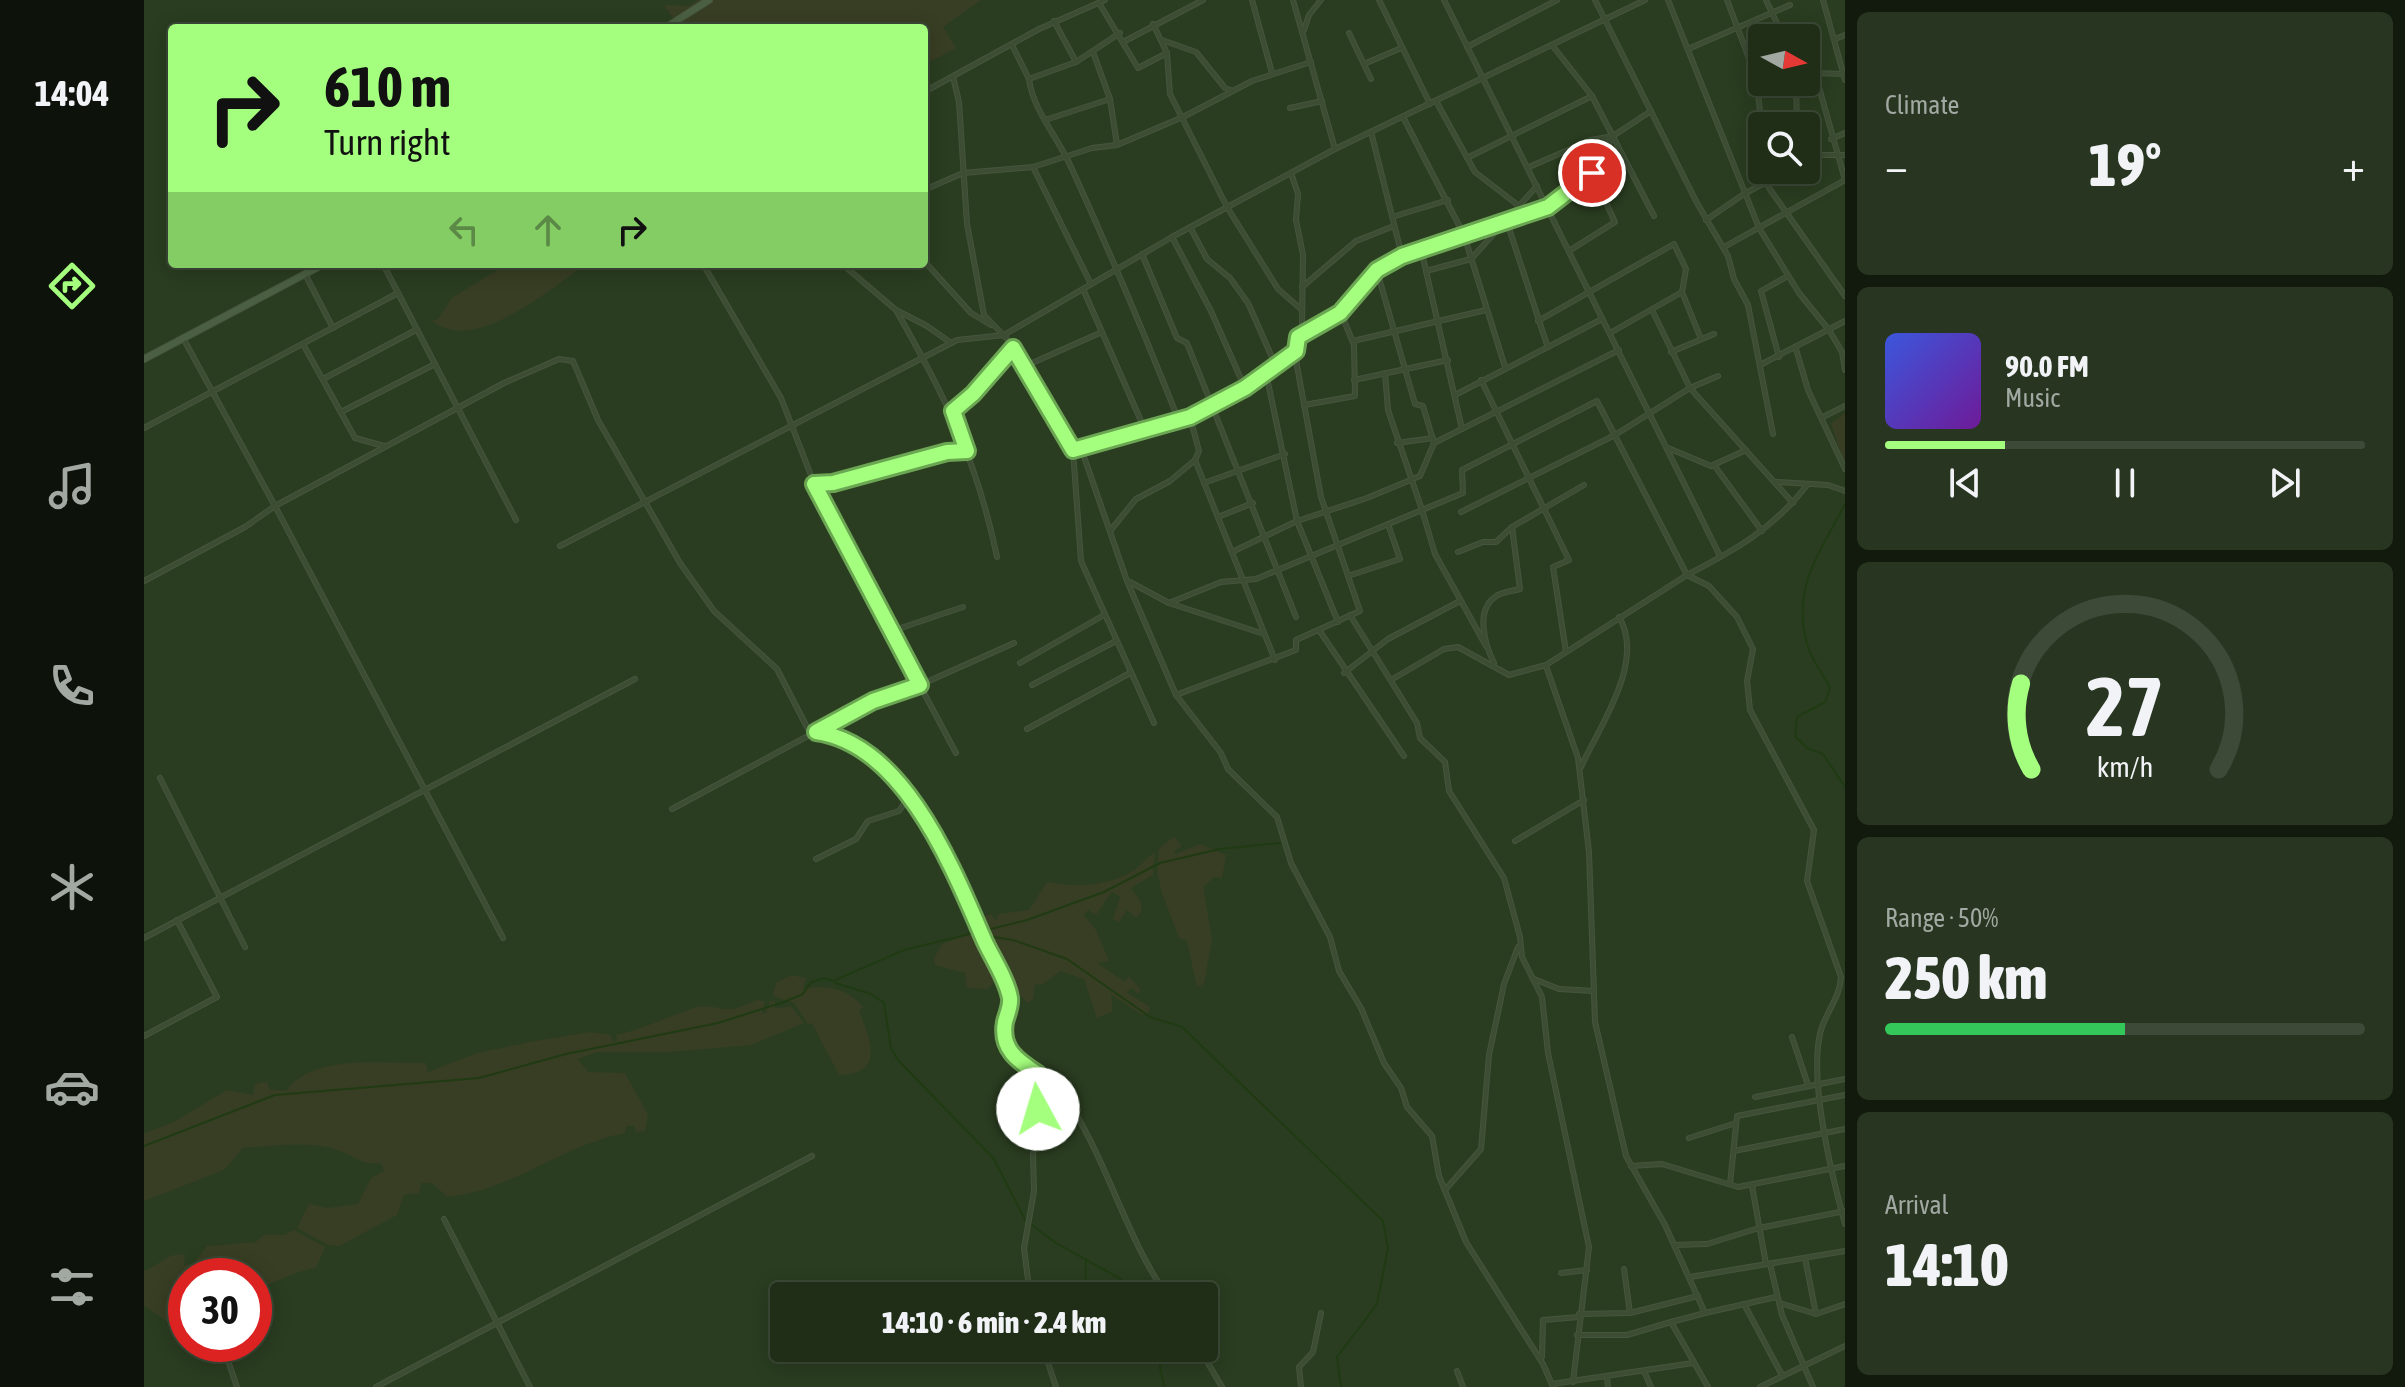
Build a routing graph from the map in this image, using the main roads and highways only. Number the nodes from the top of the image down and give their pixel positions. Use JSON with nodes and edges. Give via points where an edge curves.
{"nodes":[{"id":1,"x":709,"y":0,"type":"edge"},
{"id":2,"x":671,"y":24,"type":"edge"},
{"id":3,"x":316,"y":268,"type":"edge"},
{"id":4,"x":144,"y":359,"type":"edge"}],
"edges":[{"from":1,"to":2,"type":"main road"},
{"from":3,"to":4,"type":"main road"}]}
